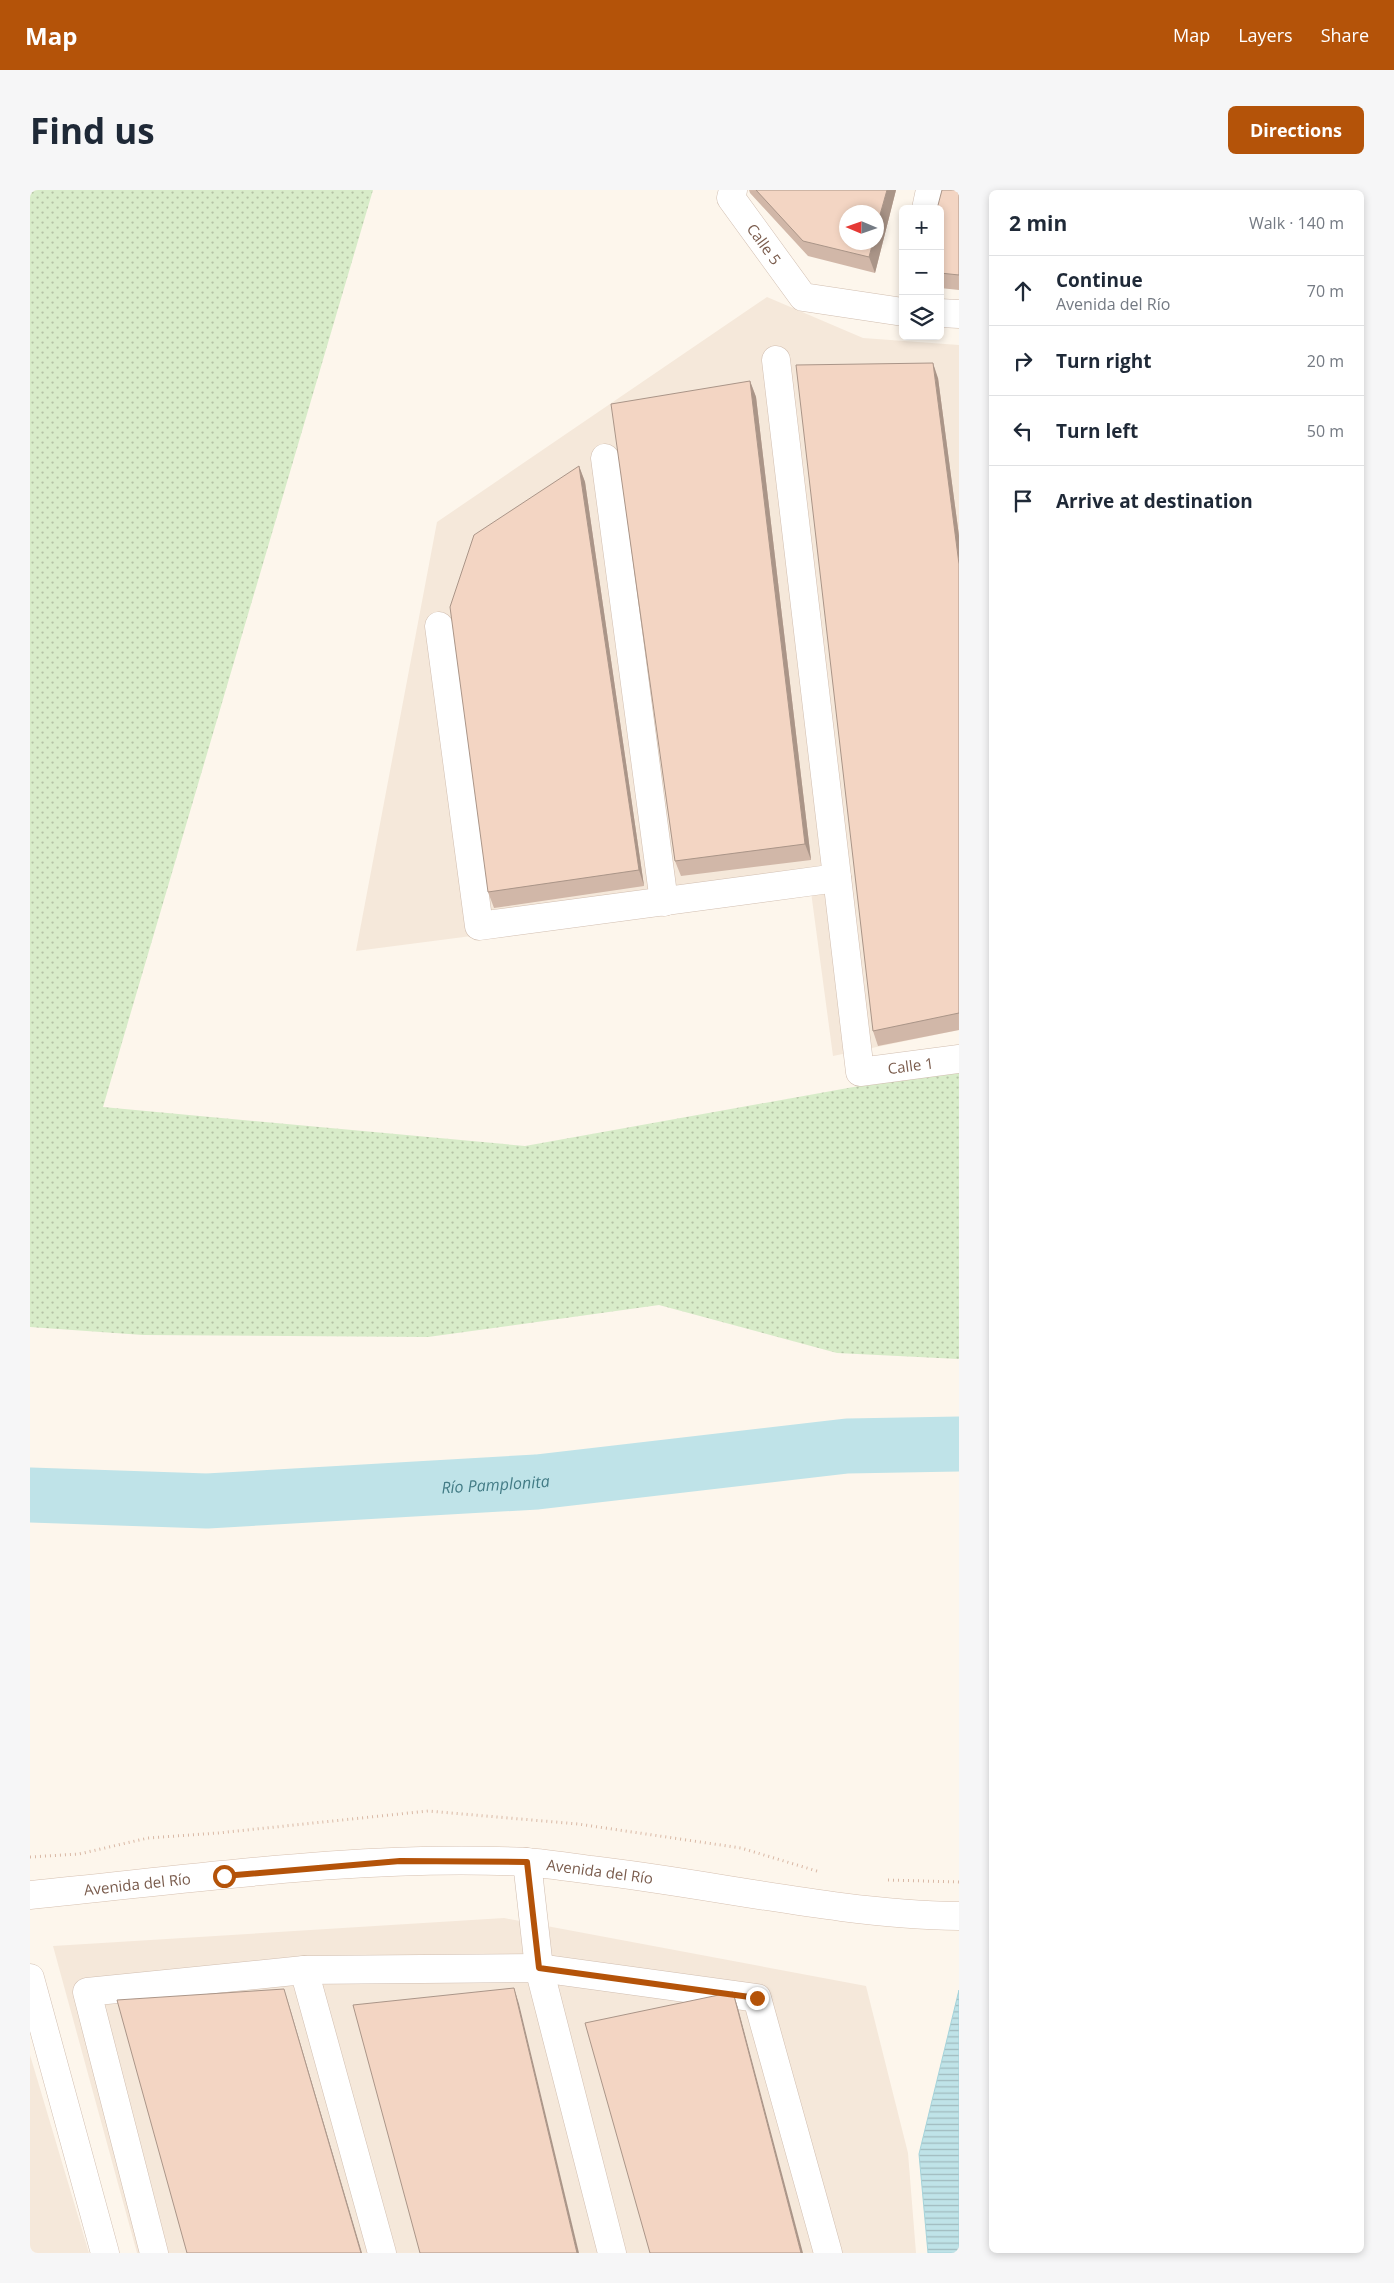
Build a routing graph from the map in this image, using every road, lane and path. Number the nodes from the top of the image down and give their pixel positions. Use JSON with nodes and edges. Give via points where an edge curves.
{"nodes":[{"id":1,"x":733,"y":190,"type":"edge"},
{"id":2,"x":930,"y":190,"type":"edge"},
{"id":3,"x":927,"y":205,"type":"edge"},
{"id":4,"x":899,"y":309,"type":"edge"},
{"id":5,"x":944,"y":313,"type":"edge"},
{"id":6,"x":959,"y":314,"type":"edge"},
{"id":7,"x":776,"y":360,"type":"dead end"},
{"id":8,"x":605,"y":458,"type":"dead end"},
{"id":9,"x":439,"y":626,"type":"dead end"},
{"id":10,"x":837,"y":878,"type":"junction"},
{"id":11,"x":664,"y":902,"type":"junction"},
{"id":12,"x":959,"y":1059,"type":"edge"},
{"id":13,"x":527,"y":1862,"type":"junction"},
{"id":14,"x":30,"y":1895,"type":"edge"},
{"id":15,"x":959,"y":1916,"type":"edge"},
{"id":16,"x":539,"y":1968,"type":"junction"},
{"id":17,"x":304,"y":1970,"type":"junction"},
{"id":18,"x":30,"y":1978,"type":"edge"},
{"id":19,"x":105,"y":2253,"type":"edge"},
{"id":20,"x":154,"y":2253,"type":"edge"},
{"id":21,"x":382,"y":2253,"type":"edge"},
{"id":22,"x":612,"y":2253,"type":"edge"},
{"id":23,"x":828,"y":2253,"type":"edge"}],
"edges":[{"from":1,"to":4,"type":"street","name":"Calle 5","via":[[731,198],[803,297]]},
{"from":2,"to":3,"type":"street"},
{"from":5,"to":6,"type":"street"},
{"from":7,"to":10,"type":"street"},
{"from":8,"to":11,"type":"street"},
{"from":9,"to":11,"type":"street","via":[[479,926]]},
{"from":10,"to":11,"type":"street"},
{"from":10,"to":12,"type":"street","name":"Calle 1","via":[[860,1072]]},
{"from":13,"to":14,"type":"street","name":"Avenida del Río","via":[[400,1861]]},
{"from":13,"to":15,"type":"street","name":"Avenida del Río","via":[[851,1907]]},
{"from":13,"to":16,"type":"street"},
{"from":16,"to":17,"type":"street"},
{"from":16,"to":22,"type":"street"},
{"from":16,"to":23,"type":"street","via":[[757,1998]]},
{"from":17,"to":20,"type":"street","via":[[88,1992]]},
{"from":17,"to":21,"type":"street"},
{"from":18,"to":19,"type":"street"}]}
